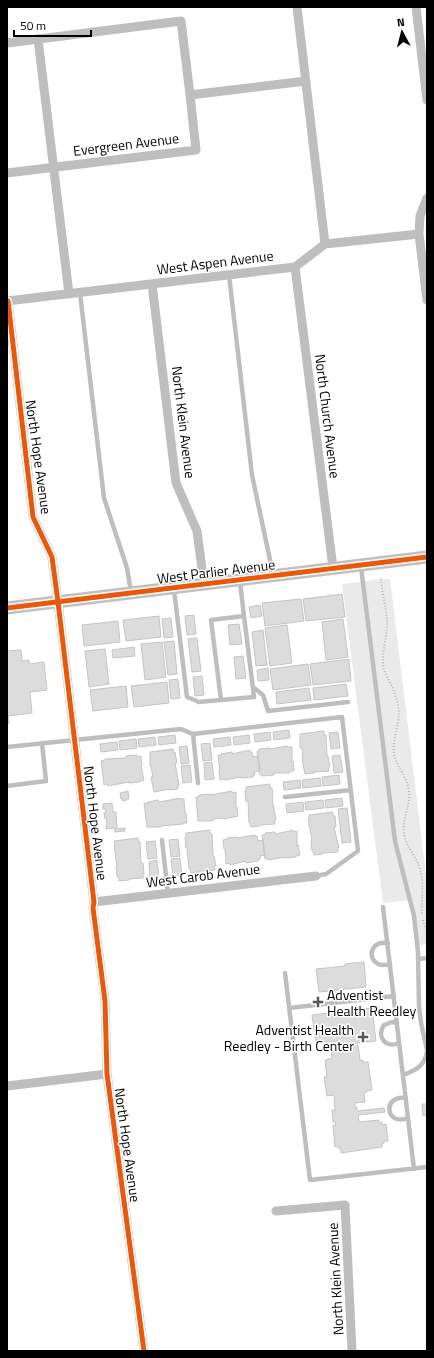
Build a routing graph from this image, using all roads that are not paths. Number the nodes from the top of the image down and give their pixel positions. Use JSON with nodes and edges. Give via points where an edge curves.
{"nodes":[{"id":1,"x":297,"y":7,"type":"edge"},
{"id":2,"x":416,"y":7,"type":"edge"},
{"id":3,"x":38,"y":39,"type":"junction"},
{"id":4,"x":7,"y":42,"type":"edge"},
{"id":5,"x":306,"y":81,"type":"junction"},
{"id":6,"x":190,"y":95,"type":"junction"},
{"id":7,"x":427,"y":100,"type":"edge"},
{"id":8,"x":54,"y":167,"type":"junction"},
{"id":9,"x":7,"y":173,"type":"edge"},
{"id":10,"x":427,"y":198,"type":"edge"},
{"id":11,"x":419,"y":234,"type":"junction"},
{"id":12,"x":325,"y":244,"type":"junction"},
{"id":13,"x":295,"y":267,"type":"junction"},
{"id":14,"x":229,"y":275,"type":"junction"},
{"id":15,"x":152,"y":284,"type":"junction"},
{"id":16,"x":80,"y":293,"type":"junction"},
{"id":17,"x":69,"y":294,"type":"junction"},
{"id":18,"x":427,"y":296,"type":"edge"},
{"id":19,"x":427,"y":300,"type":"edge"},
{"id":20,"x":8,"y":301,"type":"edge"},
{"id":21,"x":427,"y":557,"type":"edge"},
{"id":22,"x":361,"y":565,"type":"junction"},
{"id":23,"x":333,"y":568,"type":"junction"},
{"id":24,"x":274,"y":576,"type":"junction"},
{"id":25,"x":240,"y":580,"type":"junction"},
{"id":26,"x":204,"y":584,"type":"junction"},
{"id":27,"x":174,"y":588,"type":"junction"},
{"id":28,"x":131,"y":593,"type":"junction"},
{"id":29,"x":58,"y":602,"type":"junction"},
{"id":30,"x":7,"y":608,"type":"edge"},
{"id":31,"x":244,"y":616,"type":"junction"},
{"id":32,"x":252,"y":687,"type":"junction"},
{"id":33,"x":263,"y":696,"type":"junction"},
{"id":34,"x":254,"y":697,"type":"junction"},
{"id":35,"x":221,"y":700,"type":"junction"},
{"id":36,"x":348,"y":702,"type":"dead end"},
{"id":37,"x":193,"y":734,"type":"junction"},
{"id":38,"x":74,"y":741,"type":"junction"},
{"id":39,"x":42,"y":743,"type":"junction"},
{"id":40,"x":7,"y":748,"type":"edge"},
{"id":41,"x":198,"y":783,"type":"dead end"},
{"id":42,"x":7,"y":786,"type":"edge"},
{"id":43,"x":352,"y":790,"type":"junction"},
{"id":44,"x":285,"y":797,"type":"dead end"},
{"id":45,"x":162,"y":840,"type":"dead end"},
{"id":46,"x":316,"y":876,"type":"joint"},
{"id":47,"x":168,"y":894,"type":"junction"},
{"id":48,"x":94,"y":902,"type":"junction"},
{"id":49,"x":383,"y":907,"type":"dead end"},
{"id":50,"x":388,"y":943,"type":"junction"},
{"id":51,"x":427,"y":958,"type":"edge"},
{"id":52,"x":419,"y":959,"type":"junction"},
{"id":53,"x":390,"y":964,"type":"junction"},
{"id":54,"x":285,"y":974,"type":"dead end"},
{"id":55,"x":394,"y":996,"type":"junction"},
{"id":56,"x":289,"y":1008,"type":"junction"},
{"id":57,"x":397,"y":1023,"type":"junction"},
{"id":58,"x":399,"y":1043,"type":"junction"},
{"id":59,"x":427,"y":1050,"type":"edge"},
{"id":60,"x":107,"y":1074,"type":"junction"},
{"id":61,"x":403,"y":1075,"type":"junction"},
{"id":62,"x":7,"y":1086,"type":"edge"},
{"id":63,"x":406,"y":1098,"type":"junction"},
{"id":64,"x":408,"y":1118,"type":"junction"},
{"id":65,"x":427,"y":1167,"type":"edge"},
{"id":66,"x":414,"y":1169,"type":"junction"},
{"id":67,"x":276,"y":1210,"type":"dead end"},
{"id":68,"x":144,"y":1351,"type":"edge"},
{"id":69,"x":352,"y":1351,"type":"edge"}],
"edges":[{"from":1,"to":5,"type":"street"},
{"from":2,"to":7,"type":"street"},
{"from":3,"to":4,"type":"street"},
{"from":3,"to":6,"type":"street","via":[[181,21]]},
{"from":3,"to":8,"type":"street"},
{"from":5,"to":6,"type":"street"},
{"from":5,"to":12,"type":"street"},
{"from":6,"to":8,"type":"street","name":"Evergreen Avenue","via":[[196,150]]},
{"from":8,"to":9,"type":"street","name":"Evergreen Avenue"},
{"from":8,"to":17,"type":"street"},
{"from":10,"to":11,"type":"street","via":[[420,216]]},
{"from":11,"to":12,"type":"street"},
{"from":11,"to":18,"type":"street"},
{"from":12,"to":13,"type":"street"},
{"from":13,"to":14,"type":"street","name":"West Aspen Avenue"},
{"from":13,"to":23,"type":"street","name":"North Church Avenue"},
{"from":14,"to":15,"type":"street","name":"West Aspen Avenue"},
{"from":14,"to":24,"type":"lane","via":[[252,475]]},
{"from":15,"to":16,"type":"street","name":"West Aspen Avenue"},
{"from":15,"to":26,"type":"street","name":"North Klein Avenue","via":[[176,483],[197,531]]},
{"from":16,"to":17,"type":"street","name":"West Aspen Avenue"},
{"from":16,"to":28,"type":"lane","via":[[104,498],[127,568]]},
{"from":17,"to":20,"type":"street","name":"West Aspen Avenue"},
{"from":18,"to":19,"type":"street"},
{"from":20,"to":29,"type":"street","name":"North Hope Avenue","via":[[33,517],[52,557]]},
{"from":21,"to":22,"type":"street","name":"West Parlier Avenue"},
{"from":22,"to":23,"type":"street","name":"West Parlier Avenue"},
{"from":22,"to":52,"type":"lane","via":[[395,841],[414,916]]},
{"from":23,"to":24,"type":"street","name":"West Parlier Avenue"},
{"from":24,"to":25,"type":"street","name":"West Parlier Avenue"},
{"from":25,"to":26,"type":"street","name":"West Parlier Avenue"},
{"from":25,"to":31,"type":"lane"},
{"from":26,"to":27,"type":"street","name":"West Parlier Avenue"},
{"from":27,"to":28,"type":"street","name":"West Parlier Avenue"},
{"from":27,"to":35,"type":"lane","via":[[187,696],[199,702]]},
{"from":28,"to":29,"type":"street","name":"West Parlier Avenue"},
{"from":29,"to":30,"type":"street","name":"West Parlier Avenue"},
{"from":29,"to":38,"type":"street","name":"North Hope Avenue"},
{"from":31,"to":32,"type":"lane"},
{"from":31,"to":35,"type":"lane","via":[[211,620]]},
{"from":32,"to":33,"type":"lane"},
{"from":32,"to":34,"type":"lane"},
{"from":33,"to":34,"type":"lane"},
{"from":33,"to":36,"type":"lane","via":[[268,711]]},
{"from":34,"to":35,"type":"lane"},
{"from":37,"to":38,"type":"lane","via":[[181,728]]},
{"from":37,"to":41,"type":"lane"},
{"from":37,"to":43,"type":"lane","via":[[342,717]]},
{"from":38,"to":39,"type":"lane"},
{"from":38,"to":48,"type":"street","name":"North Hope Avenue"},
{"from":39,"to":40,"type":"lane"},
{"from":39,"to":42,"type":"lane","via":[[46,781]]},
{"from":43,"to":44,"type":"lane"},
{"from":43,"to":46,"type":"lane","via":[[358,851],[326,874]]},
{"from":45,"to":47,"type":"lane"},
{"from":46,"to":47,"type":"street","name":"West Carob Avenue"},
{"from":47,"to":48,"type":"street","name":"West Carob Avenue"},
{"from":48,"to":60,"type":"street","name":"North Hope Avenue","via":[[105,1001]]},
{"from":49,"to":50,"type":"lane"},
{"from":50,"to":53,"type":"lane"},
{"from":50,"to":53,"type":"lane","via":[[375,945],[372,957],[376,964]]},
{"from":51,"to":52,"type":"lane"},
{"from":52,"to":59,"type":"lane","via":[[419,1012]]},
{"from":53,"to":55,"type":"lane"},
{"from":54,"to":56,"type":"lane"},
{"from":55,"to":56,"type":"lane"},
{"from":55,"to":57,"type":"lane"},
{"from":56,"to":66,"type":"lane","via":[[310,1180]]},
{"from":57,"to":58,"type":"lane"},
{"from":57,"to":58,"type":"lane","via":[[384,1025],[381,1037],[390,1045]]},
{"from":58,"to":61,"type":"lane"},
{"from":59,"to":61,"type":"lane","via":[[421,1066]]},
{"from":60,"to":62,"type":"street"},
{"from":60,"to":68,"type":"street","name":"North Hope Avenue"},
{"from":61,"to":63,"type":"lane"},
{"from":63,"to":64,"type":"lane"},
{"from":63,"to":64,"type":"lane","via":[[393,1100],[389,1107],[394,1118]]},
{"from":64,"to":66,"type":"lane"},
{"from":65,"to":66,"type":"lane"},
{"from":67,"to":69,"type":"street","name":"North Klein Avenue","via":[[345,1205]]}]}
